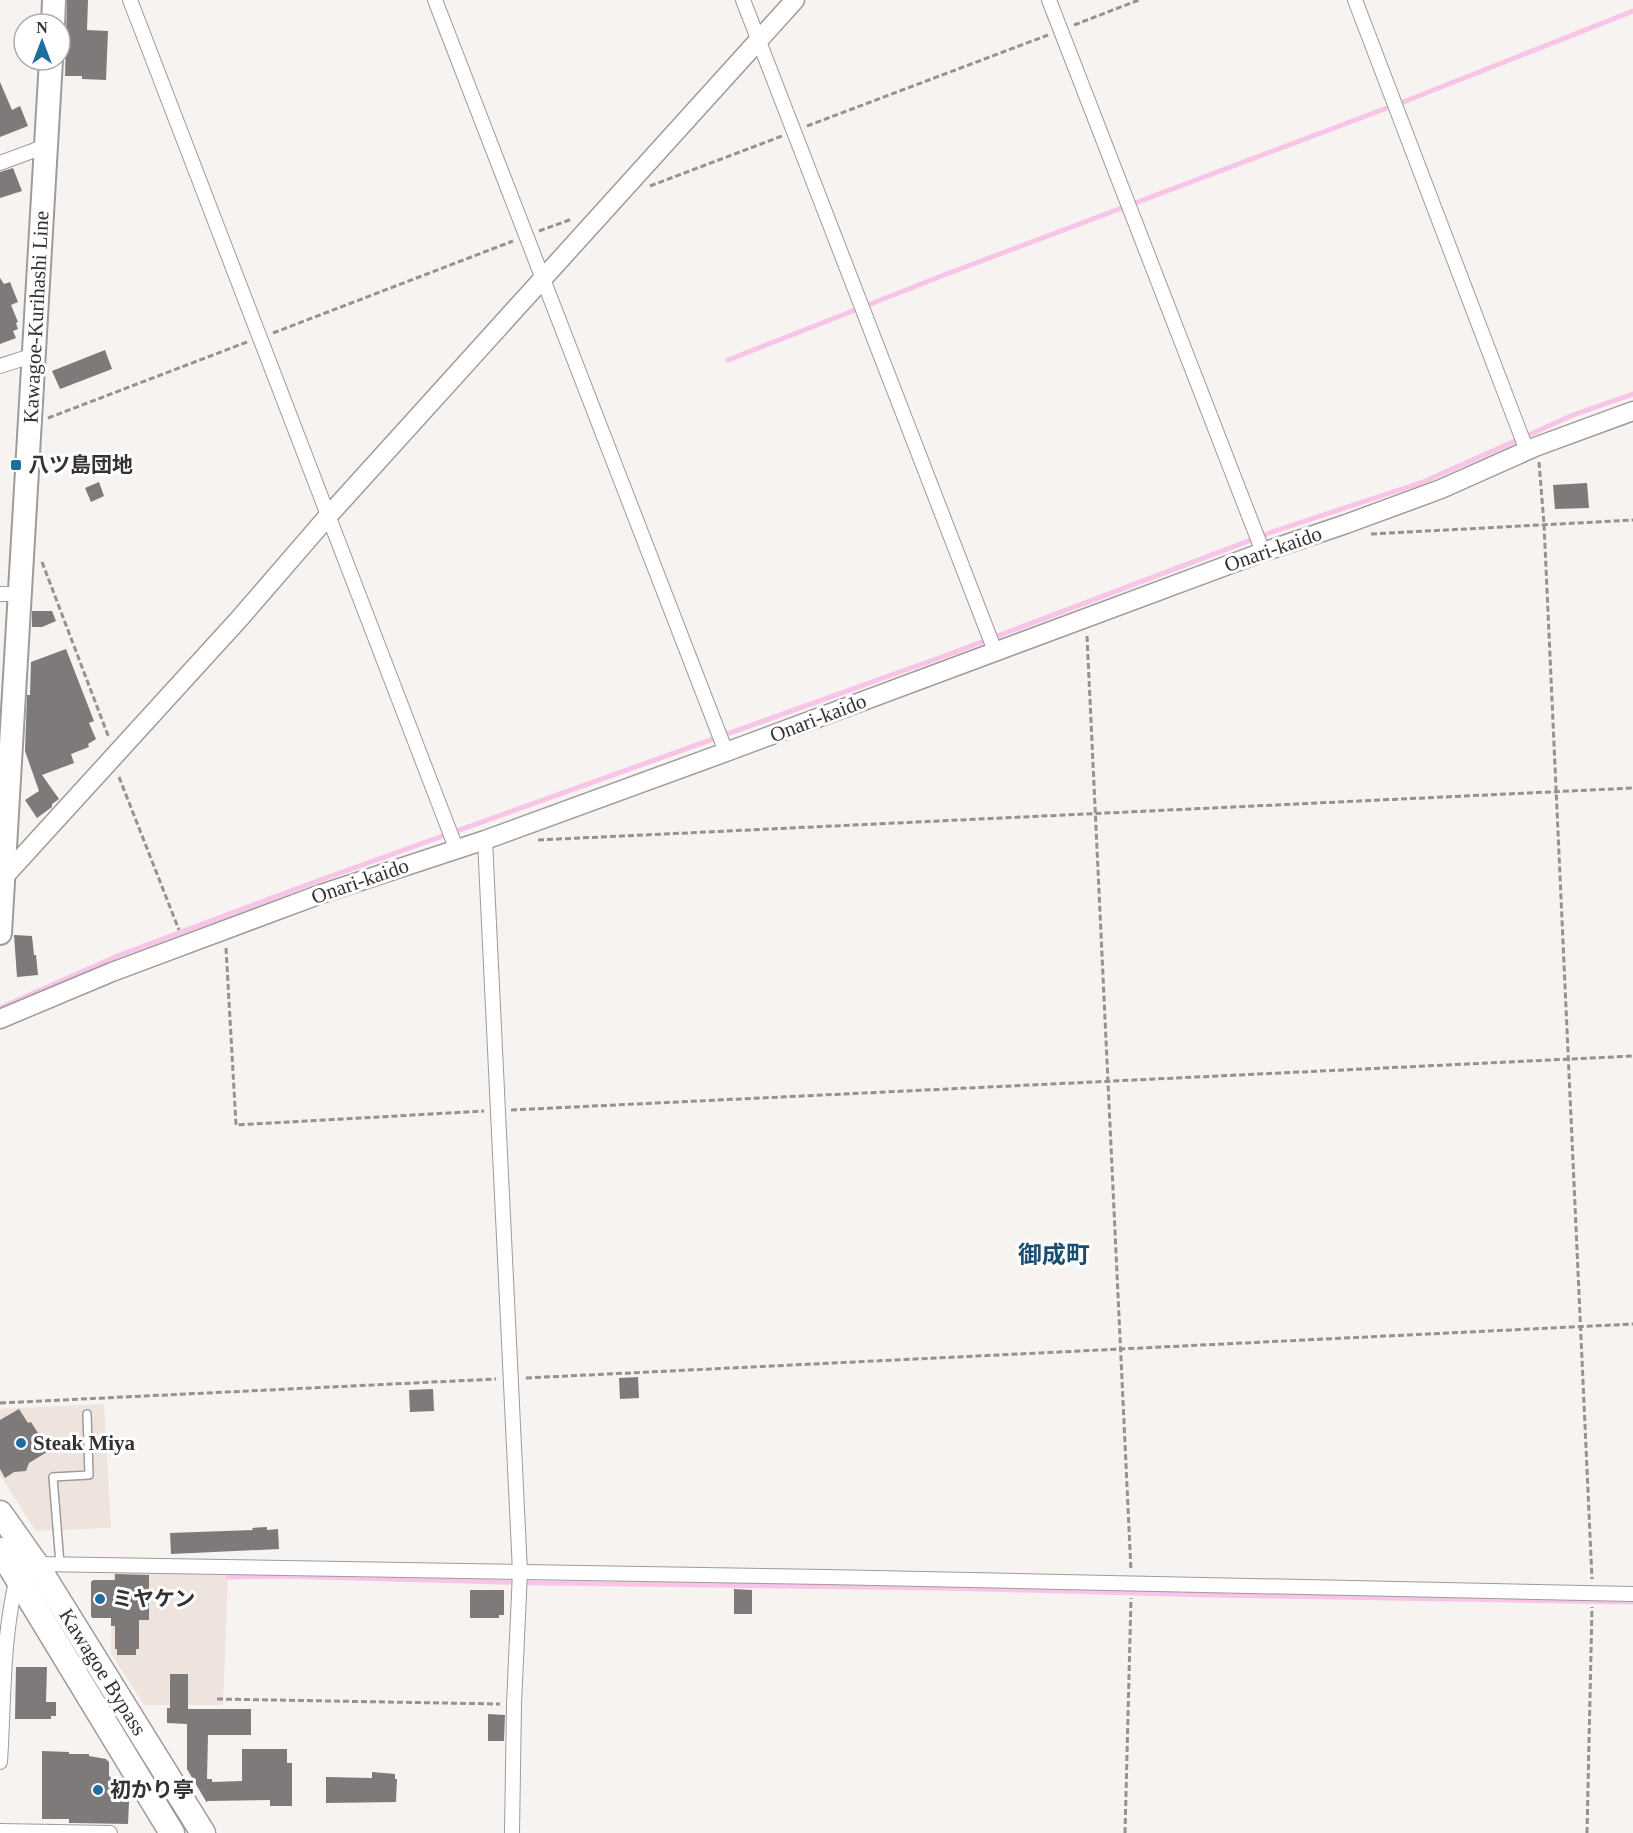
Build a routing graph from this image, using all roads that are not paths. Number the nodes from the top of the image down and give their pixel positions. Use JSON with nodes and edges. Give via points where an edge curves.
{"nodes":[{"id":1,"x":129,"y":0,"type":"edge"},
{"id":2,"x":435,"y":0,"type":"edge"},
{"id":3,"x":743,"y":0,"type":"edge"},
{"id":4,"x":795,"y":0,"type":"edge"},
{"id":5,"x":1049,"y":0,"type":"edge"},
{"id":6,"x":1355,"y":0,"type":"edge"},
{"id":7,"x":759,"y":40,"type":"junction"},
{"id":8,"x":50,"y":72,"type":"edge"},
{"id":9,"x":46,"y":146,"type":"junction"},
{"id":10,"x":0,"y":163,"type":"edge"},
{"id":11,"x":543,"y":280,"type":"junction"},
{"id":12,"x":34,"y":355,"type":"junction"},
{"id":13,"x":0,"y":366,"type":"edge"},
{"id":14,"x":1633,"y":411,"type":"edge"},
{"id":15,"x":1531,"y":449,"type":"junction"},
{"id":16,"x":329,"y":515,"type":"junction"},
{"id":17,"x":1263,"y":552,"type":"junction"},
{"id":18,"x":10,"y":594,"type":"edge"},
{"id":19,"x":9,"y":640,"type":"edge"},
{"id":20,"x":995,"y":651,"type":"junction"},
{"id":21,"x":7,"y":696,"type":"edge"},
{"id":22,"x":6,"y":750,"type":"edge"},
{"id":23,"x":726,"y":752,"type":"junction"},
{"id":24,"x":485,"y":840,"type":"junction"},
{"id":25,"x":456,"y":848,"type":"junction"},
{"id":26,"x":3,"y":878,"type":"junction"},
{"id":27,"x":0,"y":933,"type":"edge"},
{"id":28,"x":0,"y":1018,"type":"edge"},
{"id":29,"x":87,"y":1414,"type":"dead end"},
{"id":30,"x":0,"y":1513,"type":"edge"},
{"id":31,"x":0,"y":1550,"type":"edge"},
{"id":32,"x":60,"y":1564,"type":"junction"},
{"id":33,"x":27,"y":1570,"type":"junction"},
{"id":34,"x":520,"y":1572,"type":"junction"},
{"id":35,"x":1633,"y":1594,"type":"edge"},
{"id":36,"x":0,"y":1762,"type":"edge"},
{"id":37,"x":0,"y":1831,"type":"edge"},
{"id":38,"x":110,"y":1833,"type":"edge"},
{"id":39,"x":172,"y":1833,"type":"edge"},
{"id":40,"x":204,"y":1833,"type":"edge"},
{"id":41,"x":512,"y":1833,"type":"edge"}],
"edges":[{"from":1,"to":16,"type":"street"},
{"from":2,"to":11,"type":"street"},
{"from":3,"to":7,"type":"street"},
{"from":4,"to":7,"type":"street"},
{"from":5,"to":17,"type":"street"},
{"from":6,"to":15,"type":"street"},
{"from":7,"to":11,"type":"street"},
{"from":7,"to":20,"type":"street"},
{"from":8,"to":9,"type":"main road","name":"Kawagoe-Kurihashi Line"},
{"from":9,"to":10,"type":"street"},
{"from":9,"to":12,"type":"main road","name":"Kawagoe-Kurihashi Line"},
{"from":11,"to":16,"type":"street"},
{"from":11,"to":23,"type":"street"},
{"from":12,"to":13,"type":"street"},
{"from":12,"to":18,"type":"main road","name":"Kawagoe-Kurihashi Line","via":[[23,541]]},
{"from":14,"to":15,"type":"street","name":"Onari-kaido"},
{"from":15,"to":17,"type":"street","name":"Onari-kaido","via":[[1441,489]]},
{"from":16,"to":25,"type":"street"},
{"from":16,"to":26,"type":"street"},
{"from":17,"to":20,"type":"street","name":"Onari-kaido"},
{"from":18,"to":19,"type":"main road","name":"Kawagoe-Kurihashi Line"},
{"from":19,"to":21,"type":"main road","name":"Kawagoe-Kurihashi Line"},
{"from":20,"to":23,"type":"street","name":"Onari-kaido"},
{"from":21,"to":22,"type":"main road","name":"Kawagoe-Kurihashi Line"},
{"from":22,"to":26,"type":"main road","name":"Kawagoe-Kurihashi Line"},
{"from":23,"to":24,"type":"street","name":"Onari-kaido"},
{"from":24,"to":25,"type":"street","name":"Onari-kaido"},
{"from":24,"to":34,"type":"street"},
{"from":25,"to":28,"type":"street","name":"Onari-kaido","via":[[184,945]]},
{"from":26,"to":27,"type":"main road","name":"Kawagoe-Kurihashi Line"},
{"from":29,"to":32,"type":"lane","via":[[89,1475],[53,1477]]},
{"from":30,"to":33,"type":"highway","name":"Kawagoe Bypass"},
{"from":31,"to":33,"type":"highway","name":"Kawagoe Bypass"},
{"from":32,"to":33,"type":"street"},
{"from":32,"to":34,"type":"street"},
{"from":33,"to":36,"type":"street","via":[[10,1603]]},
{"from":33,"to":39,"type":"highway","name":"Kawagoe Bypass"},
{"from":33,"to":40,"type":"highway","name":"Kawagoe Bypass"},
{"from":34,"to":35,"type":"street"},
{"from":34,"to":41,"type":"street"},
{"from":37,"to":38,"type":"street"}]}
